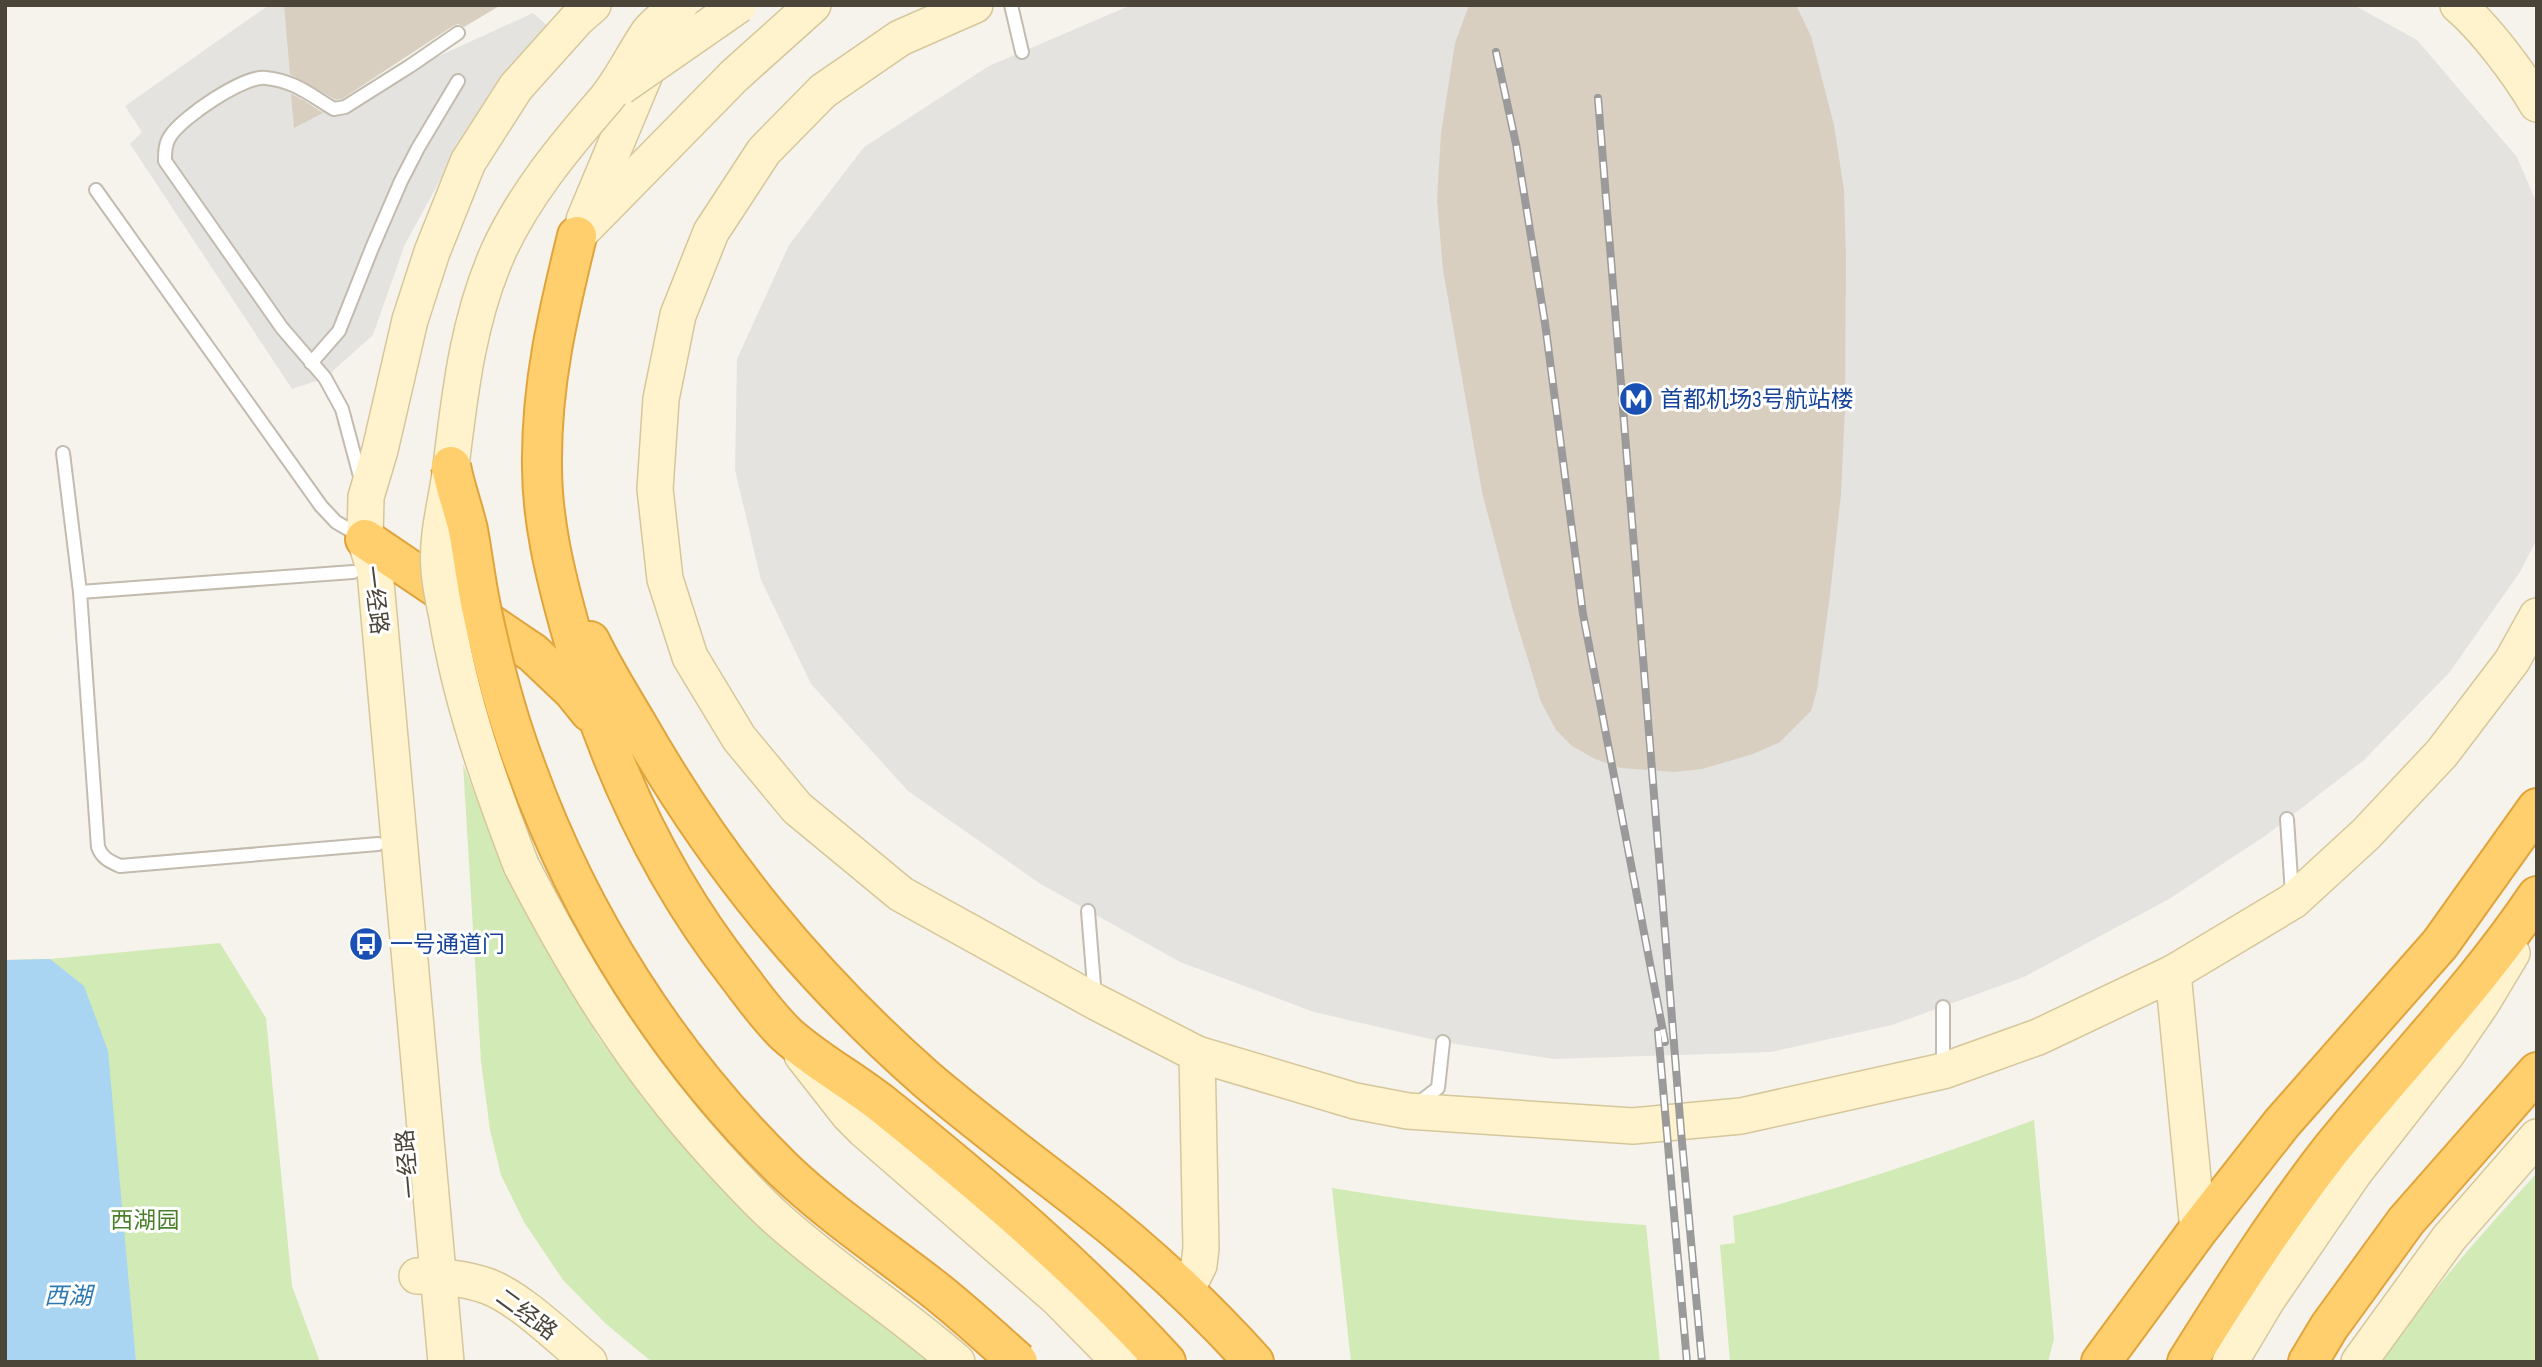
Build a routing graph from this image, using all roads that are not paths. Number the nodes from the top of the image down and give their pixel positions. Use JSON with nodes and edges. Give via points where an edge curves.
{"nodes":[{"id":1,"x":593,"y":5,"type":"edge"},
{"id":2,"x":678,"y":5,"type":"edge"},
{"id":3,"x":739,"y":5,"type":"edge"},
{"id":4,"x":813,"y":5,"type":"edge"},
{"id":5,"x":975,"y":5,"type":"edge"},
{"id":6,"x":1011,"y":5,"type":"edge"},
{"id":7,"x":2458,"y":5,"type":"edge"},
{"id":8,"x":458,"y":33,"type":"dead end"},
{"id":9,"x":1022,"y":52,"type":"dead end"},
{"id":10,"x":458,"y":81,"type":"dead end"},
{"id":11,"x":610,"y":94,"type":"junction"},
{"id":12,"x":2537,"y":104,"type":"edge"},
{"id":13,"x":96,"y":190,"type":"dead end"},
{"id":14,"x":577,"y":236,"type":"junction"},
{"id":15,"x":312,"y":363,"type":"junction"},
{"id":16,"x":64,"y":453,"type":"dead end"},
{"id":17,"x":451,"y":466,"type":"junction"},
{"id":18,"x":366,"y":497,"type":"junction"},
{"id":19,"x":550,"y":550,"type":"junction"},
{"id":20,"x":359,"y":556,"type":"junction"},
{"id":21,"x":80,"y":592,"type":"junction"},
{"id":22,"x":2537,"y":616,"type":"edge"},
{"id":23,"x":603,"y":732,"type":"junction"},
{"id":24,"x":2537,"y":808,"type":"edge"},
{"id":25,"x":2287,"y":819,"type":"dead end"},
{"id":26,"x":378,"y":844,"type":"junction"},
{"id":27,"x":2537,"y":896,"type":"edge"},
{"id":28,"x":2292,"y":901,"type":"junction"},
{"id":29,"x":2537,"y":908,"type":"edge"},
{"id":30,"x":1088,"y":911,"type":"dead end"},
{"id":31,"x":2173,"y":973,"type":"junction"},
{"id":32,"x":1096,"y":1002,"type":"junction"},
{"id":33,"x":1943,"y":1007,"type":"dead end"},
{"id":34,"x":785,"y":1033,"type":"junction"},
{"id":35,"x":1443,"y":1042,"type":"dead end"},
{"id":36,"x":1197,"y":1054,"type":"junction"},
{"id":37,"x":1943,"y":1072,"type":"junction"},
{"id":38,"x":2537,"y":1072,"type":"edge"},
{"id":39,"x":1408,"y":1111,"type":"junction"},
{"id":40,"x":2537,"y":1137,"type":"edge"},
{"id":41,"x":2197,"y":1230,"type":"junction"},
{"id":42,"x":428,"y":1276,"type":"junction"},
{"id":43,"x":1186,"y":1291,"type":"junction"},
{"id":44,"x":424,"y":1362,"type":"edge"},
{"id":45,"x":446,"y":1362,"type":"edge"},
{"id":46,"x":589,"y":1362,"type":"edge"},
{"id":47,"x":957,"y":1362,"type":"edge"},
{"id":48,"x":1018,"y":1362,"type":"edge"},
{"id":49,"x":1120,"y":1362,"type":"edge"},
{"id":50,"x":1166,"y":1362,"type":"edge"},
{"id":51,"x":1254,"y":1362,"type":"edge"},
{"id":52,"x":2101,"y":1362,"type":"edge"},
{"id":53,"x":2187,"y":1362,"type":"edge"},
{"id":54,"x":2230,"y":1362,"type":"edge"},
{"id":55,"x":2308,"y":1362,"type":"edge"},
{"id":56,"x":2359,"y":1362,"type":"edge"}],
"edges":[{"from":1,"to":18,"type":"street","via":[[516,87],[468,162],[410,320]]},
{"from":2,"to":11,"type":"street","bridge":true,"via":[[648,33]]},
{"from":2,"to":14,"type":"street"},
{"from":3,"to":11,"type":"street","bridge":true},
{"from":4,"to":14,"type":"street","via":[[734,76]]},
{"from":5,"to":32,"type":"street","via":[[900,38],[824,91],[764,151],[711,232],[678,315],[661,399],[655,489],[665,579],[691,657],[739,738],[797,808],[901,894]]},
{"from":6,"to":9,"type":"lane"},
{"from":7,"to":12,"type":"street"},
{"from":8,"to":15,"type":"lane","via":[[345,107],[334,109],[300,86],[257,78],[219,96],[168,138],[164,161],[282,328]]},
{"from":10,"to":15,"type":"lane","via":[[401,181],[340,331]]},
{"from":11,"to":17,"type":"street","bridge":true,"via":[[537,185],[493,266],[466,355]]},
{"from":13,"to":20,"type":"lane"},
{"from":14,"to":19,"type":"highway","via":[[551,342],[543,398],[543,494]]},
{"from":15,"to":18,"type":"lane","via":[[342,409]]},
{"from":16,"to":21,"type":"lane"},
{"from":17,"to":47,"type":"street","bridge":true,"via":[[438,551],[452,648],[473,730],[521,864],[556,933],[608,1019],[692,1130],[774,1216]]},
{"from":17,"to":48,"type":"highway","bridge":true,"via":[[495,670],[524,764],[561,851],[637,990],[686,1059],[782,1167],[951,1302]]},
{"from":18,"to":20,"type":"street"},
{"from":19,"to":23,"type":"highway"},
{"from":19,"to":43,"type":"highway","via":[[599,659],[672,785],[767,917],[897,1053]]},
{"from":20,"to":21,"type":"lane"},
{"from":20,"to":23,"type":"highway","via":[[533,653],[573,691]]},
{"from":20,"to":26,"type":"street","name":"一经路"},
{"from":20,"to":42,"type":"street","name":"一经路","via":[[375,571]]},
{"from":21,"to":26,"type":"lane","via":[[98,847],[108,861],[120,866]]},
{"from":22,"to":28,"type":"street","via":[[2512,661],[2442,753],[2366,834]]},
{"from":23,"to":34,"type":"highway","via":[[638,818],[681,897]]},
{"from":24,"to":41,"type":"highway","via":[[2440,944],[2324,1074]]},
{"from":25,"to":28,"type":"lane"},
{"from":26,"to":42,"type":"street","name":"一经路"},
{"from":27,"to":53,"type":"highway","via":[[2330,1152],[2255,1255]]},
{"from":28,"to":31,"type":"street"},
{"from":29,"to":54,"type":"street","via":[[2482,1003],[2354,1173]]},
{"from":30,"to":32,"type":"lane"},
{"from":31,"to":37,"type":"street","via":[[2038,1037]]},
{"from":31,"to":41,"type":"street"},
{"from":32,"to":36,"type":"street"},
{"from":33,"to":37,"type":"lane"},
{"from":34,"to":49,"type":"street","via":[[864,1130],[1056,1298]]},
{"from":34,"to":50,"type":"highway","via":[[983,1186]]},
{"from":35,"to":39,"type":"lane","via":[[1438,1088]]},
{"from":36,"to":39,"type":"street","via":[[1355,1101]]},
{"from":36,"to":43,"type":"street","via":[[1201,1248],[1199,1265]]},
{"from":37,"to":39,"type":"street","via":[[1741,1116],[1633,1126]]},
{"from":38,"to":55,"type":"highway","via":[[2406,1221]]},
{"from":40,"to":56,"type":"street","via":[[2449,1238]]},
{"from":41,"to":52,"type":"highway"},
{"from":42,"to":44,"type":"street","name":"一经路"},
{"from":42,"to":45,"type":"street","name":"一经路"},
{"from":42,"to":46,"type":"street","name":"二经路","via":[[462,1279],[501,1293]]},
{"from":43,"to":51,"type":"highway"}]}
